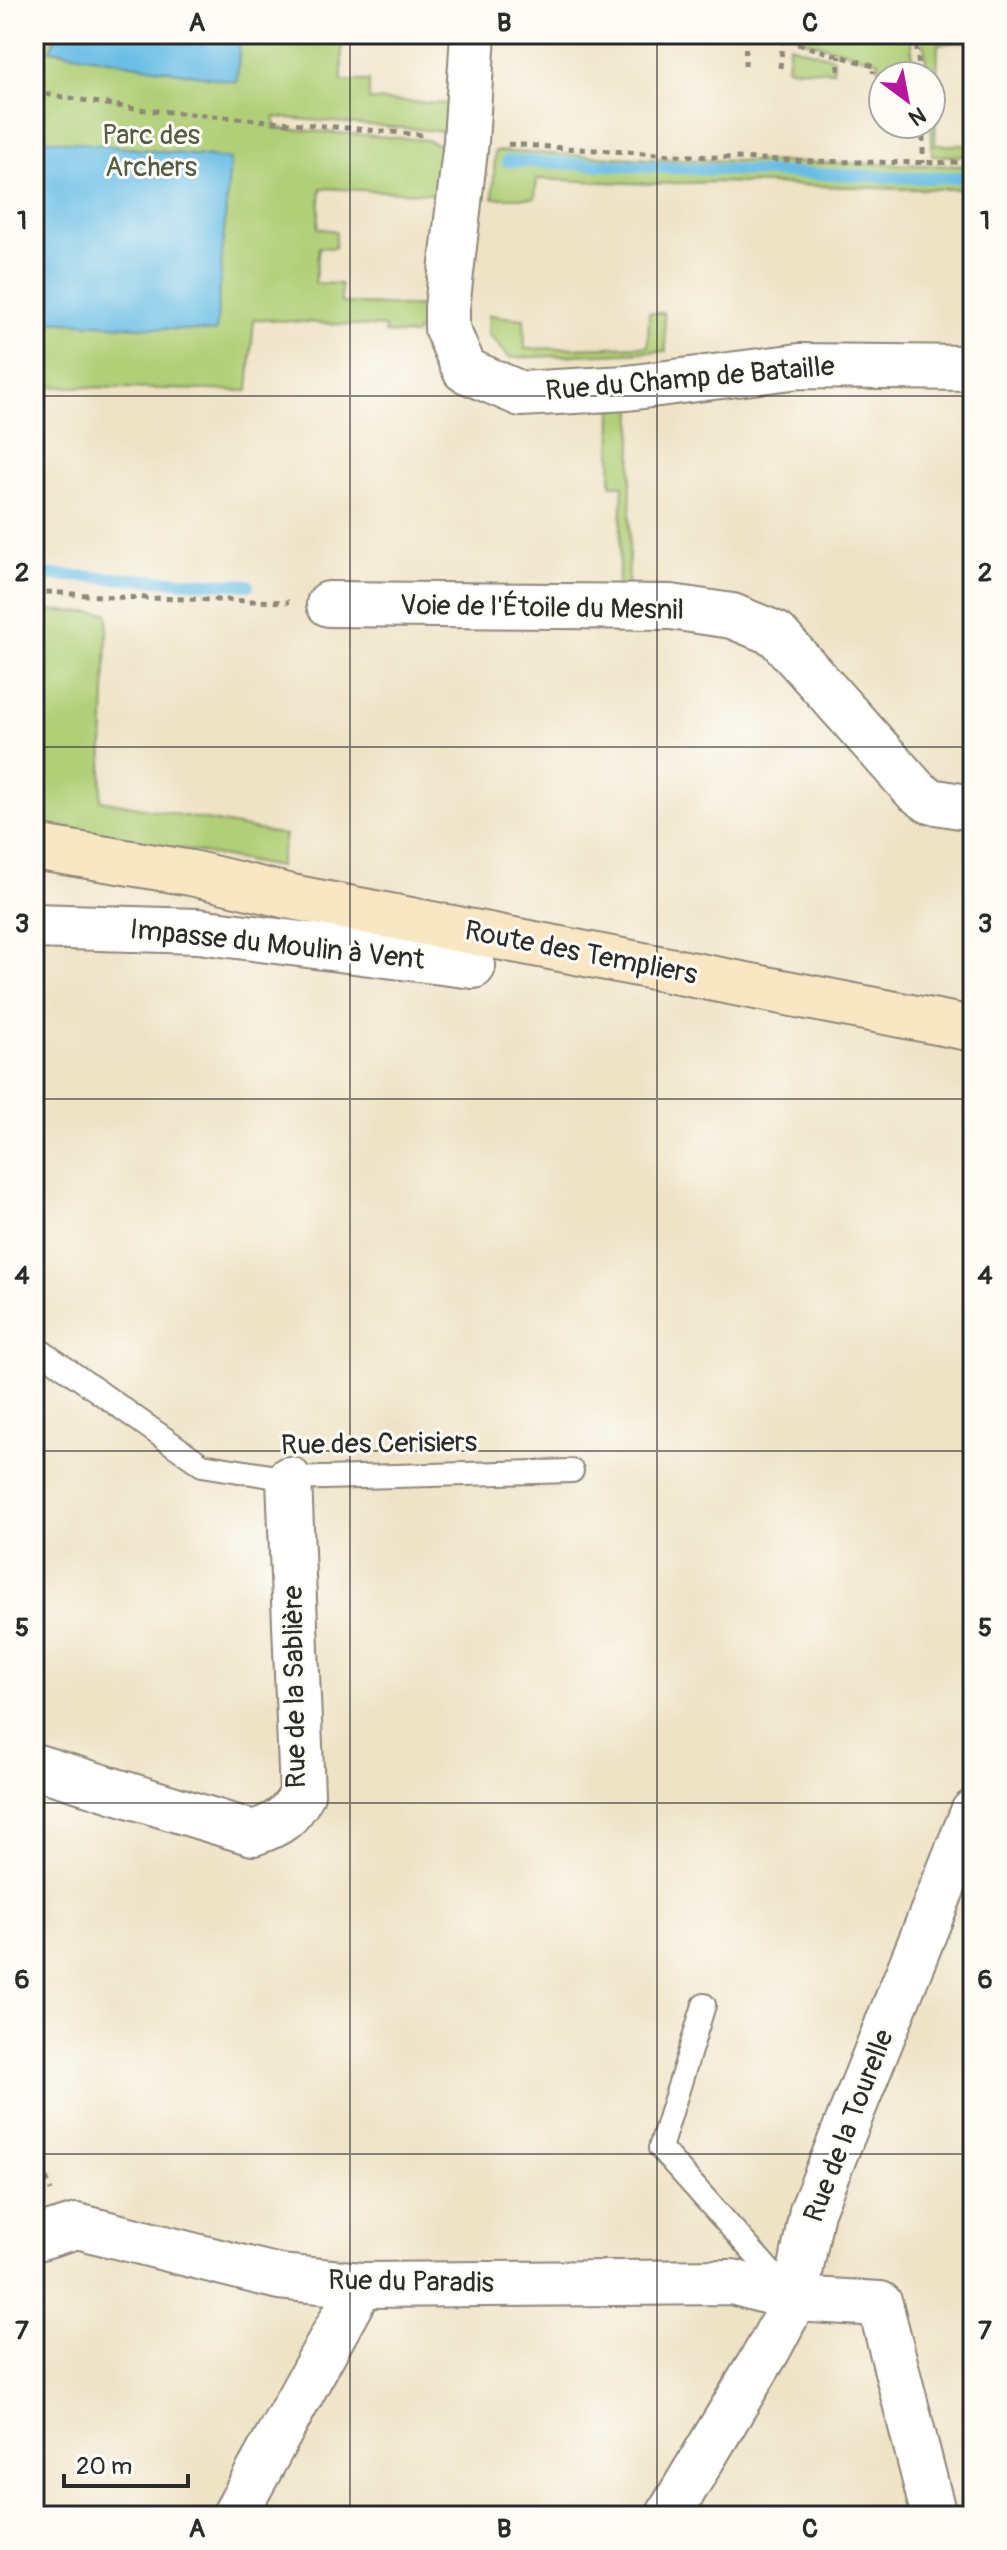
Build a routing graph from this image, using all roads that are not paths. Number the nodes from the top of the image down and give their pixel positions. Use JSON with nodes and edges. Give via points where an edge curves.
{"nodes":[{"id":1,"x":473,"y":34,"type":"edge"},
{"id":2,"x":973,"y":368,"type":"edge"},
{"id":3,"x":329,"y":604,"type":"road end"},
{"id":4,"x":973,"y":808,"type":"edge"},
{"id":5,"x":34,"y":847,"type":"edge"},
{"id":6,"x":34,"y":865,"type":"edge"},
{"id":7,"x":191,"y":873,"type":"junction"},
{"id":8,"x":34,"y":926,"type":"edge"},
{"id":9,"x":473,"y":966,"type":"dead end"},
{"id":10,"x":973,"y":1029,"type":"edge"},
{"id":11,"x":34,"y":1346,"type":"edge"},
{"id":12,"x":572,"y":1471,"type":"dead end"},
{"id":13,"x":289,"y":1479,"type":"junction"},
{"id":14,"x":34,"y":1766,"type":"edge"},
{"id":15,"x":973,"y":1812,"type":"edge"},
{"id":16,"x":704,"y":2005,"type":"dead end"},
{"id":17,"x":34,"y":2239,"type":"edge"},
{"id":18,"x":361,"y":2285,"type":"junction"},
{"id":19,"x":795,"y":2299,"type":"junction"},
{"id":20,"x":234,"y":2516,"type":"edge"},
{"id":21,"x":668,"y":2516,"type":"edge"},
{"id":22,"x":934,"y":2516,"type":"edge"}],
"edges":[{"from":1,"to":2,"type":"street","name":"Rue du Champ de Bataille","via":[[447,308],[447,329],[465,370],[521,394],[627,388],[799,366]]},
{"from":3,"to":4,"type":"street","name":"Voie de l'Étoile du Mesnil","via":[[671,607],[732,616],[776,634],[915,790],[930,801]]},
{"from":5,"to":7,"type":"main road","name":"Route des Templiers"},
{"from":6,"to":7,"type":"main road","name":"Route des Templiers"},
{"from":7,"to":10,"type":"main road","name":"Route des Templiers"},
{"from":8,"to":9,"type":"street","name":"Impasse du Moulin à Vent","via":[[198,931]]},
{"from":11,"to":13,"type":"lane","name":"Rue des Cerisiers","via":[[202,1465]]},
{"from":12,"to":13,"type":"lane","name":"Rue des Cerisiers"},
{"from":13,"to":14,"type":"street","name":"Rue de la Sablière","via":[[302,1794],[294,1809],[284,1820],[253,1833]]},
{"from":15,"to":19,"type":"street","name":"Rue de la Tourelle","via":[[812,2211]]},
{"from":16,"to":19,"type":"lane","via":[[660,2148]]},
{"from":17,"to":18,"type":"street","name":"Rue du Paradis","via":[[77,2226],[279,2277]]},
{"from":18,"to":19,"type":"street","name":"Rue du Paradis","via":[[732,2282]]},
{"from":18,"to":20,"type":"street"},
{"from":19,"to":21,"type":"street","name":"Rue de la Tourelle"},
{"from":19,"to":22,"type":"street","name":"Rue du Paradis","via":[[880,2304]]}]}
